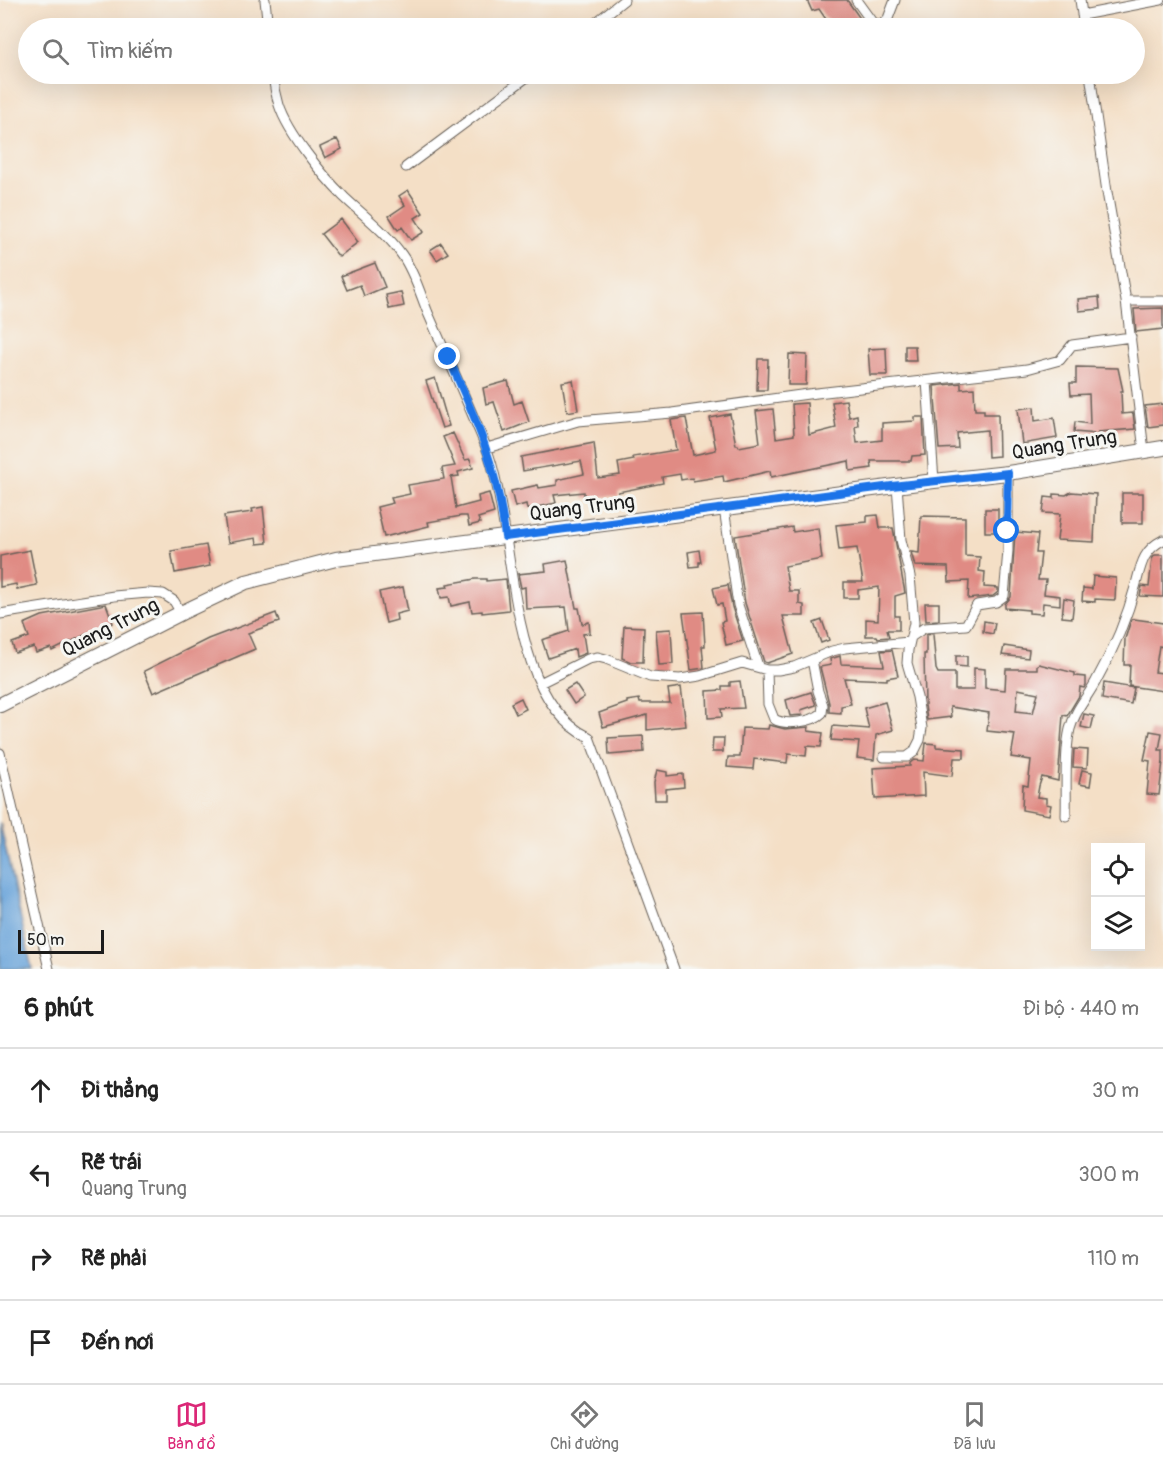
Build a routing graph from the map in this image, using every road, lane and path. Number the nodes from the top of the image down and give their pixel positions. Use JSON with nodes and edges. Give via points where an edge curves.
{"nodes":[{"id":1,"x":265,"y":0,"type":"edge"},
{"id":2,"x":624,"y":0,"type":"edge"},
{"id":3,"x":856,"y":0,"type":"edge"},
{"id":4,"x":896,"y":0,"type":"edge"},
{"id":5,"x":1080,"y":0,"type":"edge"},
{"id":6,"x":1161,"y":0,"type":"edge"},
{"id":7,"x":1082,"y":15,"type":"junction"},
{"id":8,"x":267,"y":18,"type":"edge"},
{"id":9,"x":602,"y":18,"type":"edge"},
{"id":10,"x":869,"y":18,"type":"edge"},
{"id":11,"x":888,"y":18,"type":"edge"},
{"id":12,"x":1082,"y":18,"type":"edge"},
{"id":13,"x":275,"y":84,"type":"edge"},
{"id":14,"x":518,"y":84,"type":"edge"},
{"id":15,"x":1091,"y":84,"type":"edge"},
{"id":16,"x":406,"y":167,"type":"dead end"},
{"id":17,"x":1163,"y":300,"type":"edge"},
{"id":18,"x":1126,"y":301,"type":"junction"},
{"id":19,"x":1131,"y":337,"type":"junction"},
{"id":20,"x":927,"y":381,"type":"junction"},
{"id":21,"x":487,"y":448,"type":"junction"},
{"id":22,"x":1163,"y":448,"type":"edge"},
{"id":23,"x":1144,"y":451,"type":"junction"},
{"id":24,"x":1008,"y":473,"type":"junction"},
{"id":25,"x":934,"y":481,"type":"junction"},
{"id":26,"x":897,"y":485,"type":"junction"},
{"id":27,"x":724,"y":508,"type":"junction"},
{"id":28,"x":505,"y":537,"type":"junction"},
{"id":29,"x":1163,"y":540,"type":"edge"},
{"id":30,"x":181,"y":613,"type":"junction"},
{"id":31,"x":0,"y":614,"type":"edge"},
{"id":32,"x":910,"y":639,"type":"junction"},
{"id":33,"x":812,"y":660,"type":"junction"},
{"id":34,"x":762,"y":668,"type":"junction"},
{"id":35,"x":540,"y":683,"type":"junction"},
{"id":36,"x":0,"y":705,"type":"edge"},
{"id":37,"x":0,"y":753,"type":"edge"},
{"id":38,"x":884,"y":757,"type":"dead end"},
{"id":39,"x":1066,"y":816,"type":"dead end"},
{"id":40,"x":49,"y":969,"type":"edge"},
{"id":41,"x":674,"y":969,"type":"edge"}],
"edges":[{"from":1,"to":8,"type":"street"},
{"from":2,"to":9,"type":"street"},
{"from":3,"to":10,"type":"street"},
{"from":4,"to":11,"type":"street"},
{"from":5,"to":7,"type":"street"},
{"from":6,"to":7,"type":"street"},
{"from":7,"to":12,"type":"street"},
{"from":13,"to":21,"type":"street","via":[[285,120],[317,166],[402,255]]},
{"from":14,"to":16,"type":"street"},
{"from":15,"to":18,"type":"street"},
{"from":17,"to":18,"type":"street"},
{"from":18,"to":19,"type":"street"},
{"from":19,"to":20,"type":"street","via":[[1072,345],[1060,360],[1043,365]]},
{"from":19,"to":23,"type":"street"},
{"from":20,"to":21,"type":"street","via":[[578,421]]},
{"from":20,"to":25,"type":"street"},
{"from":21,"to":28,"type":"street","via":[[500,496]]},
{"from":22,"to":23,"type":"main road","name":"Quang Trung"},
{"from":23,"to":24,"type":"main road","name":"Quang Trung"},
{"from":24,"to":25,"type":"main road","name":"Quang Trung"},
{"from":24,"to":32,"type":"street","via":[[1004,596],[996,602],[977,605],[966,625],[924,628]]},
{"from":25,"to":26,"type":"main road","name":"Quang Trung"},
{"from":26,"to":27,"type":"main road","name":"Quang Trung"},
{"from":26,"to":32,"type":"street","via":[[901,540],[915,623]]},
{"from":27,"to":28,"type":"main road","name":"Quang Trung"},
{"from":27,"to":34,"type":"street","via":[[738,605]]},
{"from":28,"to":30,"type":"main road","name":"Quang Trung","via":[[336,559],[246,582]]},
{"from":28,"to":35,"type":"street","via":[[525,642]]},
{"from":29,"to":39,"type":"street","via":[[1145,554],[1111,653],[1072,723],[1067,747]]},
{"from":30,"to":31,"type":"street","via":[[163,594],[148,593]]},
{"from":30,"to":36,"type":"main road","name":"Quang Trung"},
{"from":32,"to":33,"type":"street","via":[[845,648]]},
{"from":32,"to":38,"type":"street","via":[[907,663],[920,709],[920,740],[907,757]]},
{"from":33,"to":34,"type":"street","via":[[794,667]]},
{"from":33,"to":34,"type":"street","via":[[823,705],[822,713],[814,718],[782,723],[774,719]]},
{"from":34,"to":35,"type":"street","via":[[742,663],[694,677],[658,679],[597,657]]},
{"from":35,"to":41,"type":"street","via":[[562,718],[589,737]]},
{"from":37,"to":40,"type":"street"}]}
